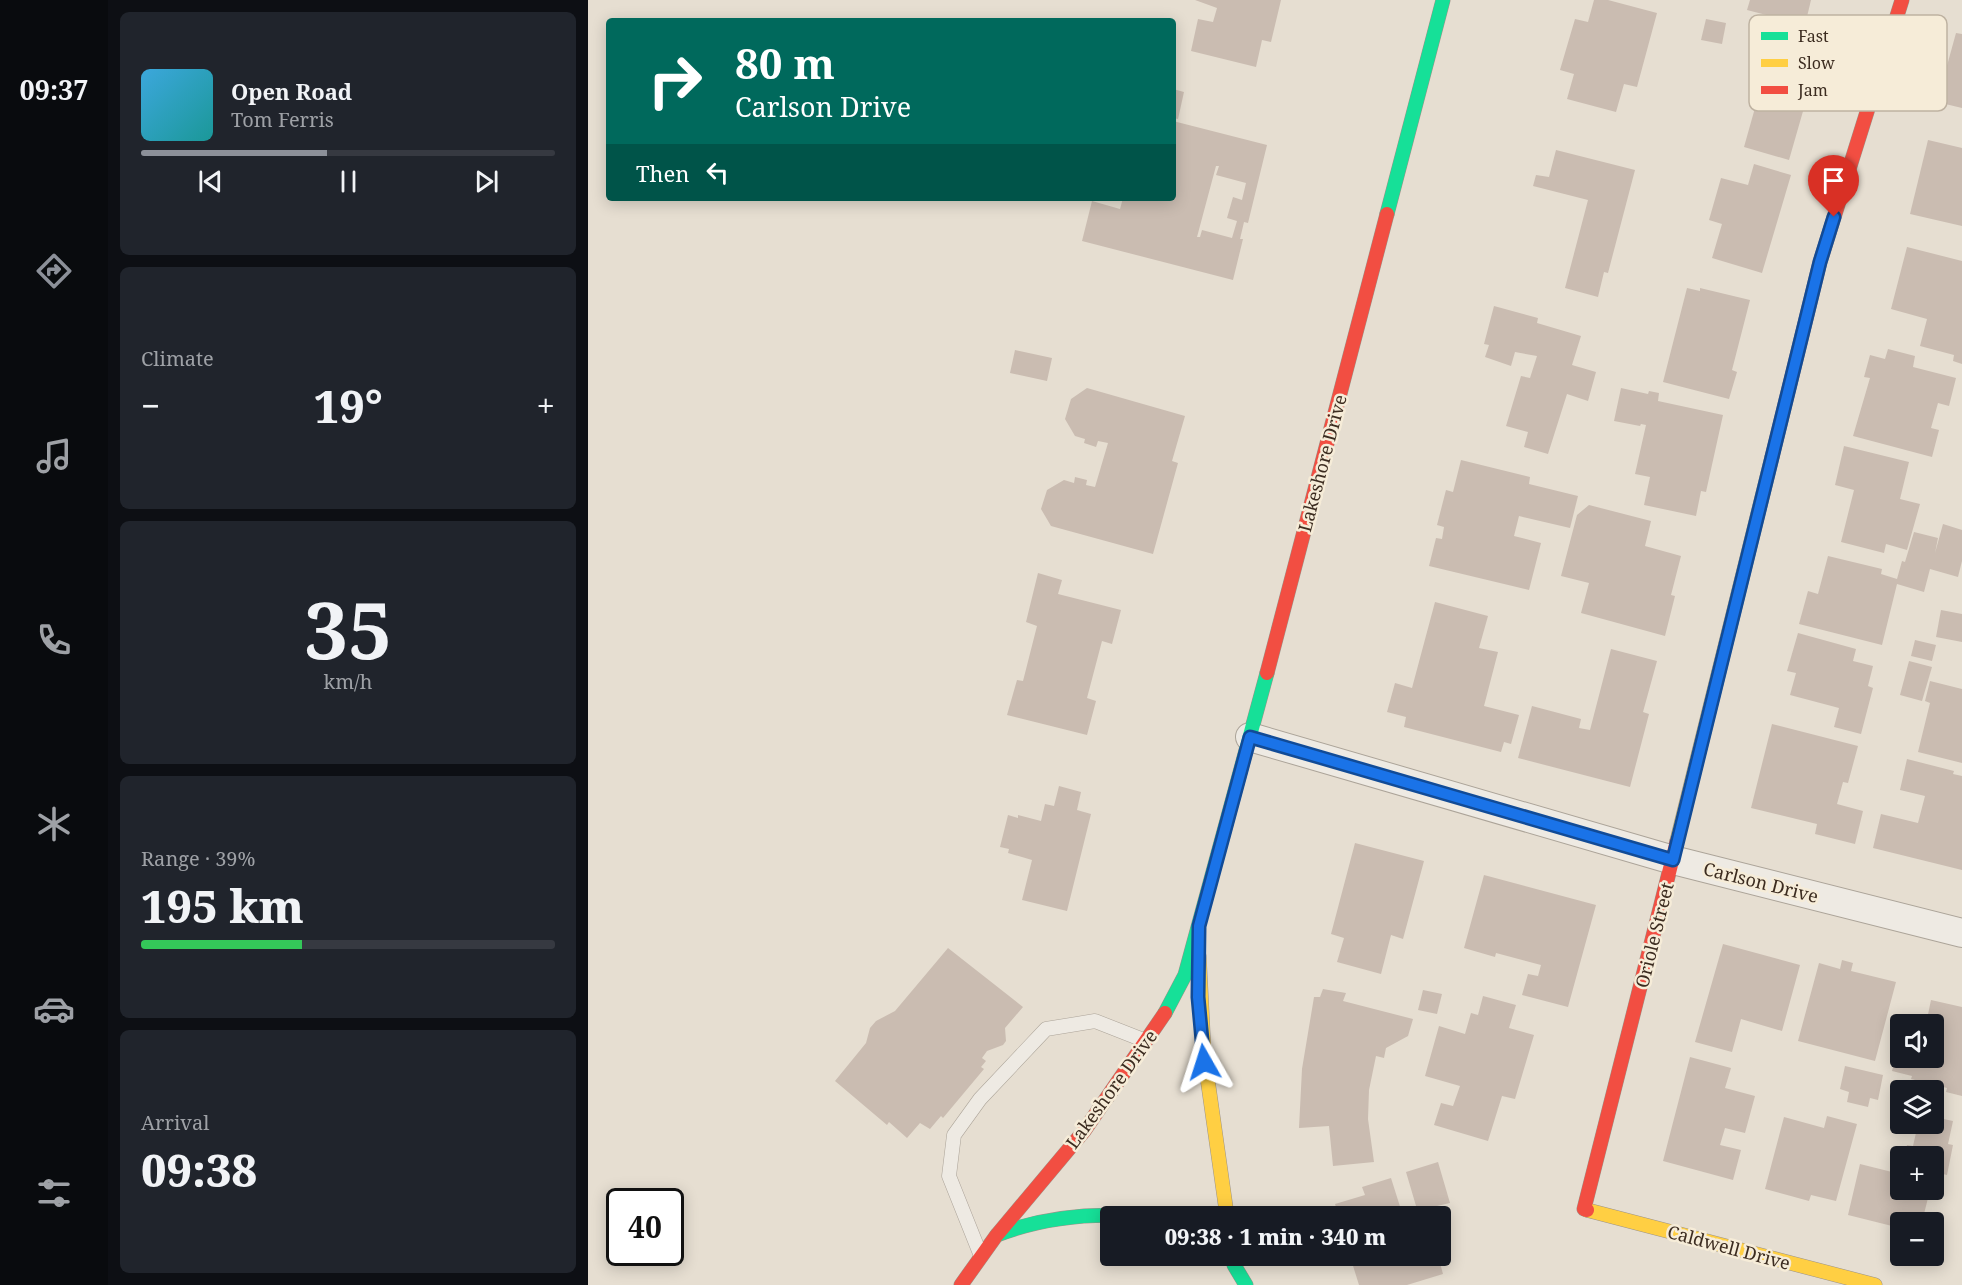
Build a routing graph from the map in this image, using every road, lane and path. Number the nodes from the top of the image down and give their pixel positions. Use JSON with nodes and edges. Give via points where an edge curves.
{"nodes":[{"id":1,"x":1443,"y":0,"type":"edge"},
{"id":2,"x":1902,"y":0,"type":"edge"},
{"id":3,"x":1897,"y":15,"type":"edge"},
{"id":4,"x":1867,"y":111,"type":"edge"},
{"id":5,"x":1250,"y":737,"type":"junction"},
{"id":6,"x":1673,"y":860,"type":"junction"},
{"id":7,"x":1199,"y":926,"type":"junction"},
{"id":8,"x":1962,"y":933,"type":"edge"},
{"id":9,"x":1146,"y":1041,"type":"junction"},
{"id":10,"x":1226,"y":1206,"type":"edge"},
{"id":11,"x":1584,"y":1209,"type":"joint"},
{"id":12,"x":1100,"y":1214,"type":"edge"},
{"id":13,"x":996,"y":1236,"type":"junction"},
{"id":14,"x":981,"y":1258,"type":"junction"},
{"id":15,"x":1237,"y":1266,"type":"edge"},
{"id":16,"x":961,"y":1285,"type":"edge"},
{"id":17,"x":1246,"y":1285,"type":"edge"},
{"id":18,"x":1875,"y":1285,"type":"edge"}],
"edges":[{"from":1,"to":5,"type":"street","name":"Lakeshore Drive"},
{"from":2,"to":3,"type":"street","name":"Oriole Street"},
{"from":4,"to":6,"type":"street","name":"Oriole Street","via":[[1820,262]]},
{"from":5,"to":6,"type":"street","name":"Carlson Drive"},
{"from":5,"to":7,"type":"street","name":"Lakeshore Drive"},
{"from":6,"to":8,"type":"street","name":"Carlson Drive"},
{"from":6,"to":11,"type":"street","name":"Oriole Street"},
{"from":7,"to":9,"type":"street","name":"Lakeshore Drive","via":[[1185,975]]},
{"from":7,"to":10,"type":"street","name":"Lakeshore Drive","via":[[1198,997],[1204,1062]]},
{"from":9,"to":13,"type":"street","name":"Lakeshore Drive","via":[[1084,1131]]},
{"from":9,"to":14,"type":"lane","via":[[1095,1021],[1046,1029],[980,1099],[954,1135],[949,1176]]},
{"from":11,"to":18,"type":"street","name":"Caldwell Drive"},
{"from":12,"to":13,"type":"street","via":[[1060,1217]]},
{"from":13,"to":14,"type":"street","name":"Lakeshore Drive"},
{"from":14,"to":16,"type":"street","name":"Lakeshore Drive"},
{"from":15,"to":17,"type":"street"}]}
